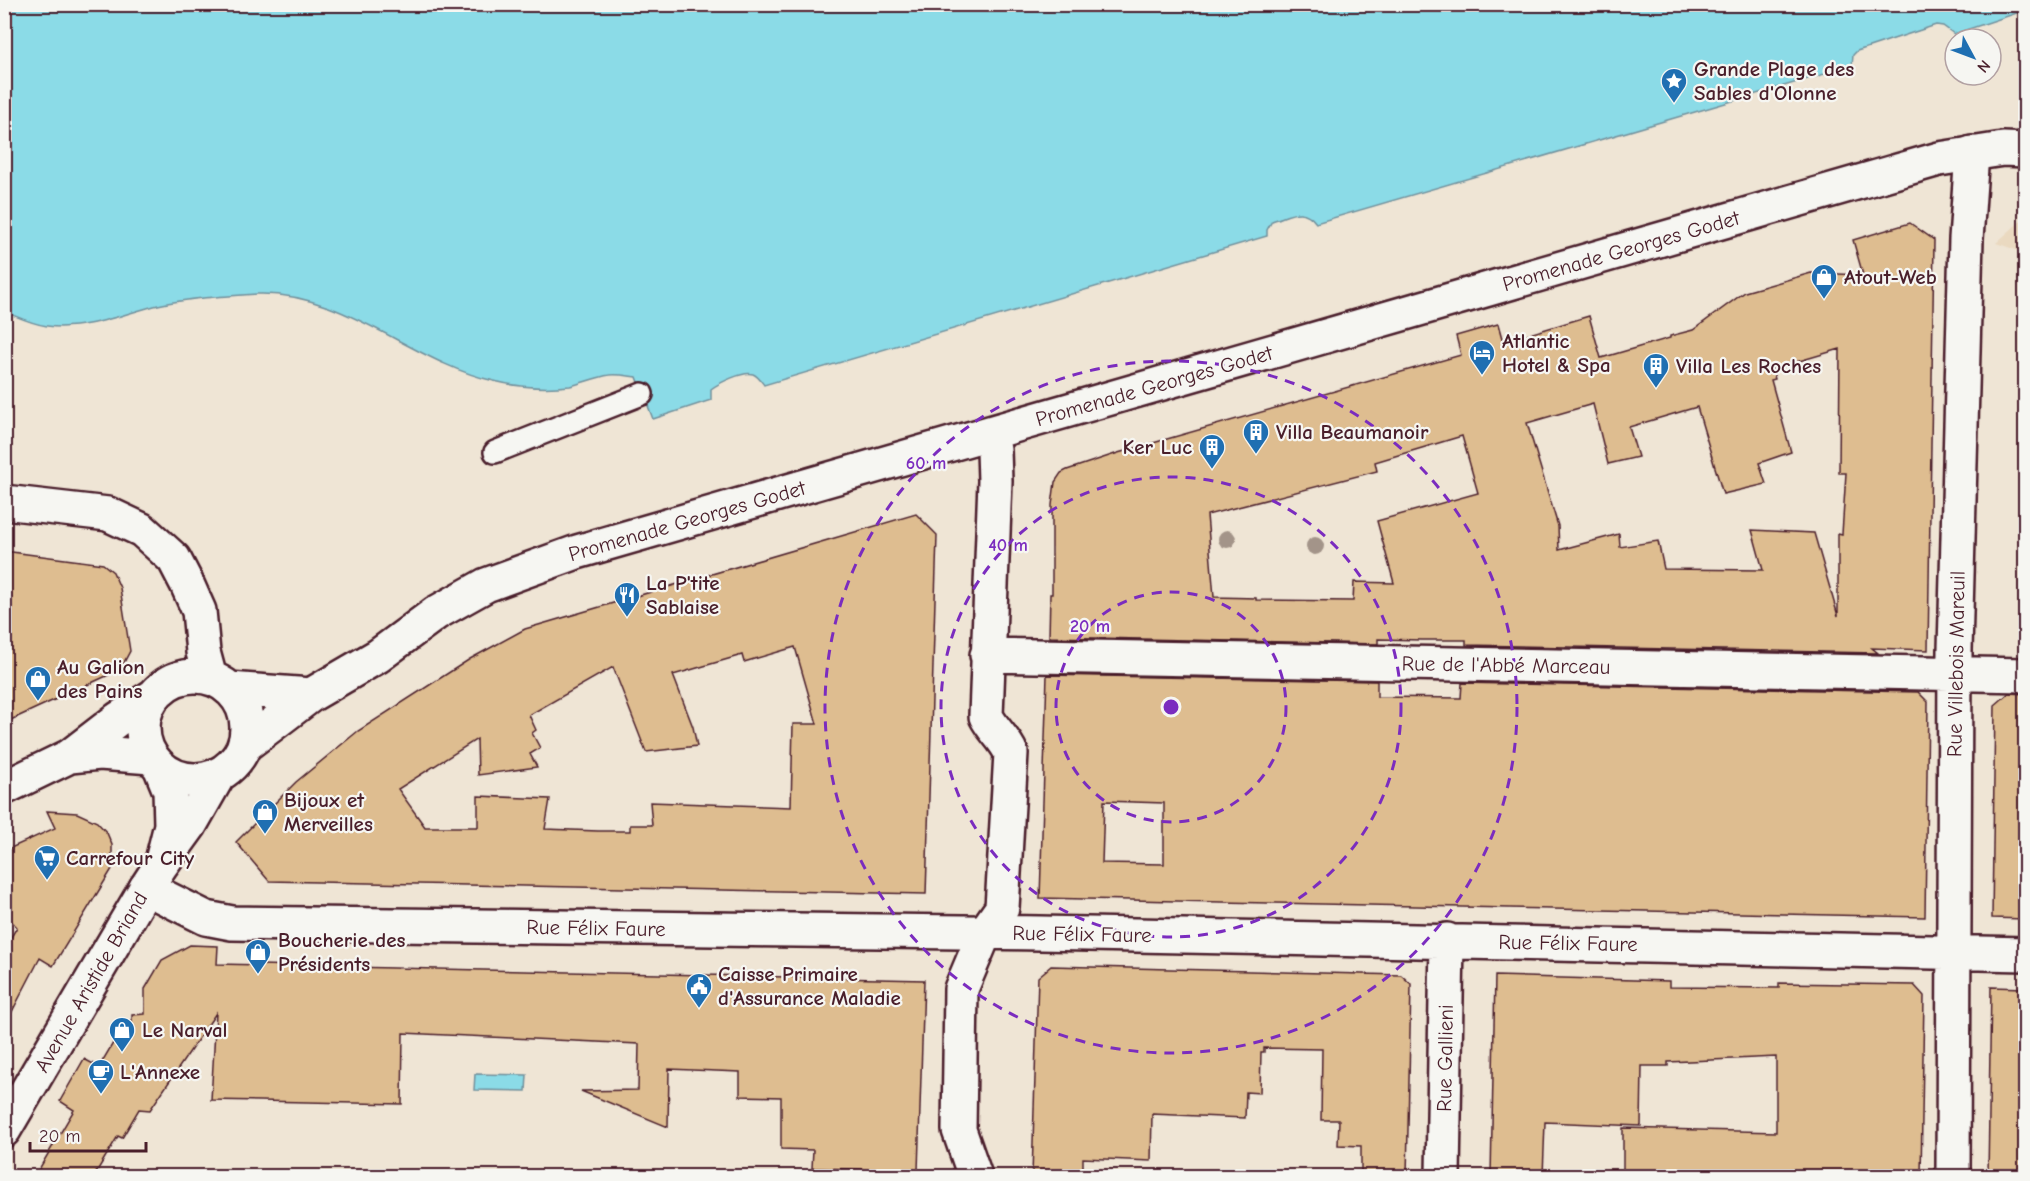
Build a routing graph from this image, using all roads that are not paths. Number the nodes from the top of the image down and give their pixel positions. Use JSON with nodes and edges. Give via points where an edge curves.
{"nodes":[{"id":1,"x":2025,"y":150,"type":"edge"},
{"id":2,"x":1972,"y":153,"type":"junction"},
{"id":3,"x":642,"y":393,"type":"dead end"},
{"id":4,"x":990,"y":434,"type":"junction"},
{"id":5,"x":495,"y":452,"type":"dead end"},
{"id":6,"x":4,"y":502,"type":"edge"},
{"id":7,"x":987,"y":655,"type":"junction"},
{"id":8,"x":1955,"y":674,"type":"junction"},
{"id":9,"x":2025,"y":675,"type":"edge"},
{"id":10,"x":219,"y":684,"type":"junction"},
{"id":11,"x":311,"y":695,"type":"junction"},
{"id":12,"x":152,"y":697,"type":"junction"},
{"id":13,"x":244,"y":746,"type":"junction"},
{"id":14,"x":70,"y":756,"type":"junction"},
{"id":15,"x":156,"y":763,"type":"junction"},
{"id":16,"x":219,"y":774,"type":"junction"},
{"id":17,"x":4,"y":788,"type":"edge"},
{"id":18,"x":153,"y":876,"type":"junction"},
{"id":19,"x":985,"y":932,"type":"junction"},
{"id":20,"x":1447,"y":940,"type":"junction"},
{"id":21,"x":1954,"y":952,"type":"junction"},
{"id":22,"x":2025,"y":954,"type":"edge"},
{"id":23,"x":4,"y":1130,"type":"edge"},
{"id":24,"x":975,"y":1176,"type":"edge"},
{"id":25,"x":1443,"y":1176,"type":"edge"},
{"id":26,"x":1953,"y":1176,"type":"edge"}],
"edges":[{"from":1,"to":2,"type":"street","name":"Promenade Georges Godet"},
{"from":2,"to":4,"type":"street","name":"Promenade Georges Godet","via":[[1868,179]]},
{"from":2,"to":8,"type":"street","name":"Rue Villebois Mareuil","via":[[1965,239]]},
{"from":3,"to":5,"type":"lane"},
{"from":4,"to":7,"type":"street","via":[[995,481]]},
{"from":4,"to":11,"type":"street","name":"Promenade Georges Godet","via":[[577,552],[486,585]]},
{"from":6,"to":10,"type":"street","via":[[108,514],[142,530],[174,559],[199,611],[203,652]]},
{"from":7,"to":8,"type":"street","name":"Rue de l'Abbé Marceau"},
{"from":7,"to":19,"type":"street","via":[[986,716],[1011,753],[1002,908]]},
{"from":8,"to":9,"type":"street","name":"Rue de l'Abbé Marceau"},
{"from":8,"to":21,"type":"street","name":"Rue Villebois Mareuil"},
{"from":10,"to":11,"type":"street"},
{"from":10,"to":12,"type":"street","via":[[194,676],[178,679]]},
{"from":10,"to":13,"type":"street","via":[[239,701],[246,715]]},
{"from":11,"to":13,"type":"street","name":"Promenade Georges Godet"},
{"from":12,"to":14,"type":"street"},
{"from":12,"to":15,"type":"street","via":[[142,727],[144,743]]},
{"from":13,"to":16,"type":"street"},
{"from":14,"to":15,"type":"street","via":[[100,753]]},
{"from":14,"to":17,"type":"street"},
{"from":15,"to":16,"type":"street","via":[[175,777],[190,780]]},
{"from":15,"to":18,"type":"street","name":"Avenue Aristide Briand","via":[[170,791],[171,825]]},
{"from":16,"to":18,"type":"street","name":"Avenue Aristide Briand","via":[[190,825]]},
{"from":18,"to":19,"type":"street","name":"Rue Félix Faure","via":[[206,918],[232,923]]},
{"from":18,"to":23,"type":"street","name":"Avenue Aristide Briand"},
{"from":19,"to":20,"type":"street","name":"Rue Félix Faure"},
{"from":19,"to":24,"type":"street","via":[[961,989],[959,1130]]},
{"from":20,"to":21,"type":"street","name":"Rue Félix Faure"},
{"from":20,"to":25,"type":"street","name":"Rue Gallieni"},
{"from":21,"to":22,"type":"street","name":"Rue Félix Faure"},
{"from":21,"to":26,"type":"street","name":"Rue Villebois Mareuil"}]}
